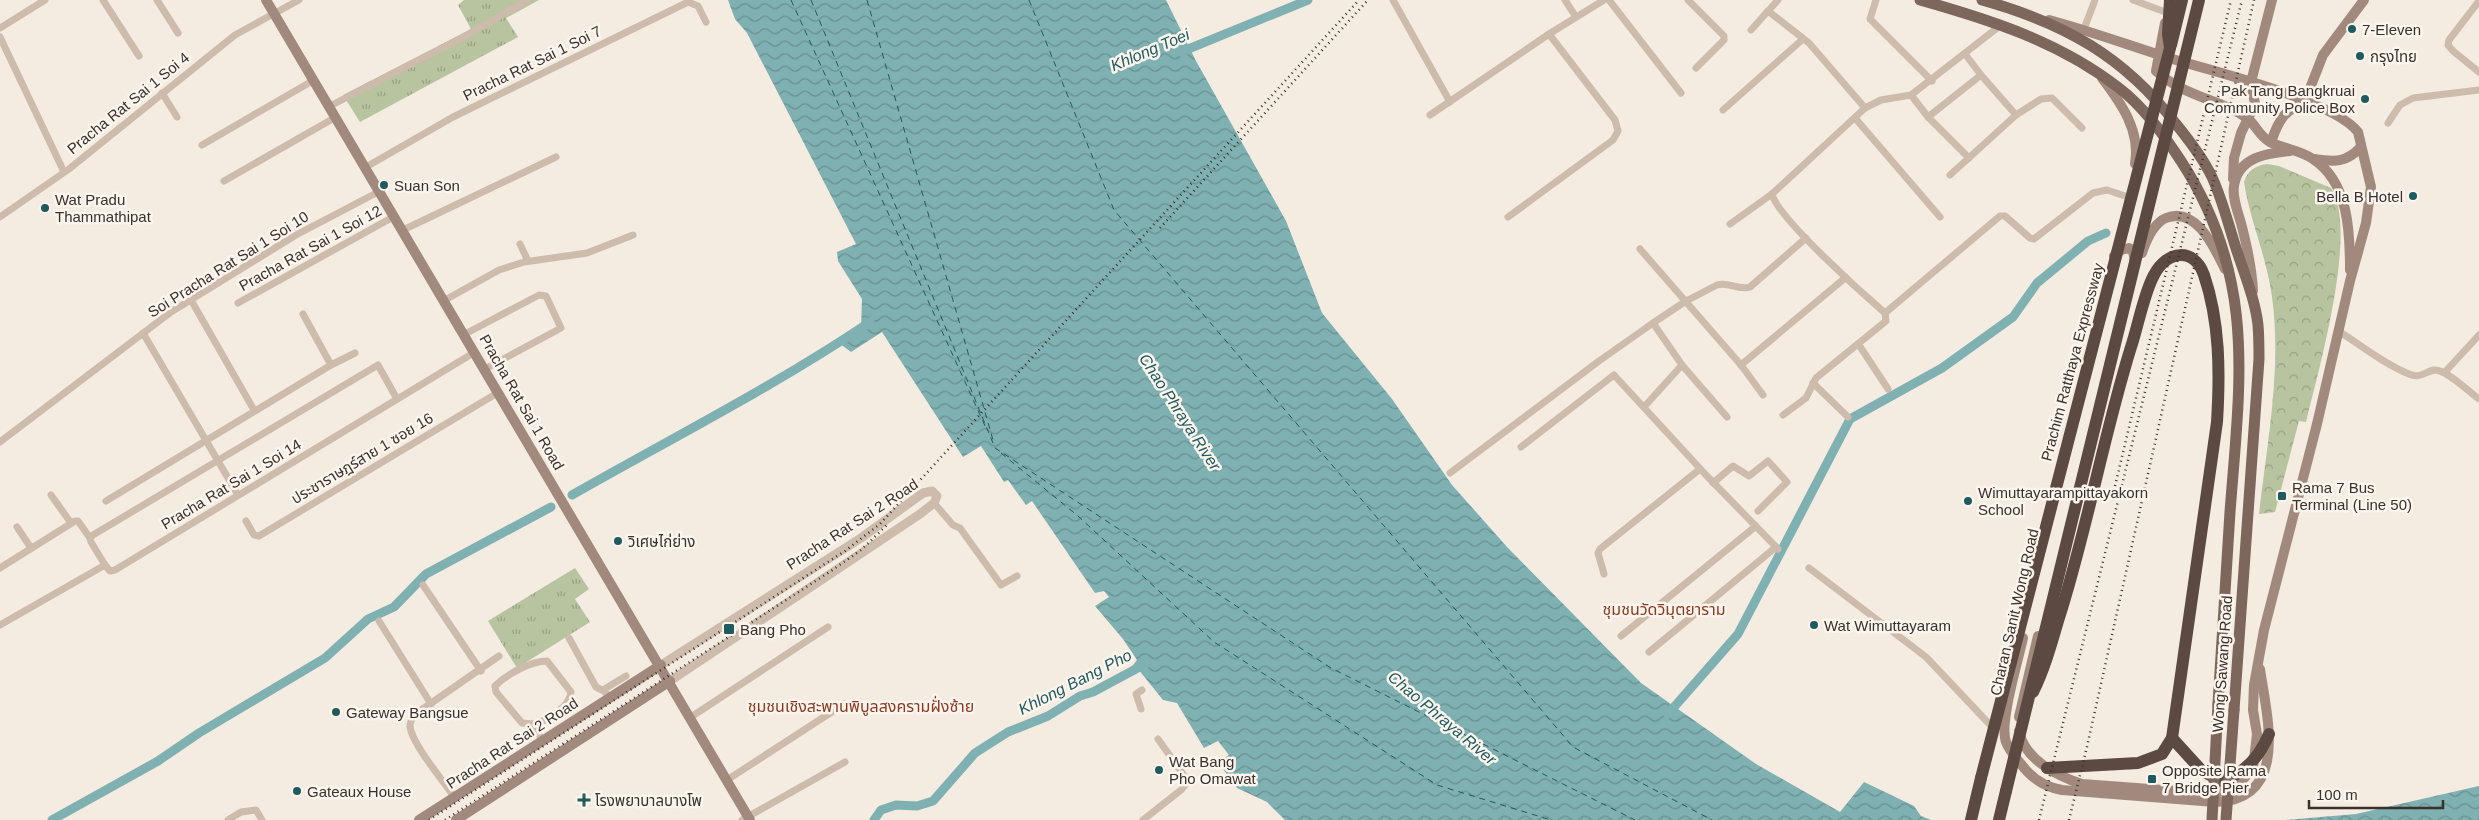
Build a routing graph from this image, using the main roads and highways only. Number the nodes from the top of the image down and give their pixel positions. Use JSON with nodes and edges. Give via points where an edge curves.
{"nodes":[{"id":1,"x":266,"y":0,"type":"edge"},
{"id":2,"x":1920,"y":0,"type":"edge"},
{"id":3,"x":1982,"y":0,"type":"edge"},
{"id":4,"x":2182,"y":0,"type":"edge"},
{"id":5,"x":2200,"y":0,"type":"edge"},
{"id":6,"x":2206,"y":0,"type":"edge"},
{"id":7,"x":2272,"y":0,"type":"edge"},
{"id":8,"x":2364,"y":0,"type":"edge"},
{"id":9,"x":2170,"y":4,"type":"edge"},
{"id":10,"x":2036,"y":17,"type":"junction"},
{"id":11,"x":2162,"y":36,"type":"junction"},
{"id":12,"x":2170,"y":48,"type":"junction"},
{"id":13,"x":2140,"y":49,"type":"junction"},
{"id":14,"x":2158,"y":54,"type":"junction"},
{"id":15,"x":2199,"y":67,"type":"junction"},
{"id":16,"x":2100,"y":75,"type":"junction"},
{"id":17,"x":2251,"y":82,"type":"junction"},
{"id":18,"x":2309,"y":103,"type":"junction"},
{"id":19,"x":2248,"y":119,"type":"junction"},
{"id":20,"x":2271,"y":142,"type":"junction"},
{"id":21,"x":2361,"y":147,"type":"junction"},
{"id":22,"x":2294,"y":150,"type":"junction"},
{"id":23,"x":2314,"y":160,"type":"junction"},
{"id":24,"x":2234,"y":186,"type":"junction"},
{"id":25,"x":2113,"y":257,"type":"junction"},
{"id":26,"x":2135,"y":276,"type":"junction"},
{"id":27,"x":2350,"y":281,"type":"junction"},
{"id":28,"x":2232,"y":283,"type":"junction"},
{"id":29,"x":2253,"y":302,"type":"junction"},
{"id":30,"x":2230,"y":511,"type":"joint"},
{"id":31,"x":2248,"y":511,"type":"joint"},
{"id":32,"x":2259,"y":663,"type":"junction"},
{"id":33,"x":660,"y":666,"type":"junction"},
{"id":34,"x":670,"y":681,"type":"junction"},
{"id":35,"x":2026,"y":707,"type":"junction"},
{"id":36,"x":2269,"y":734,"type":"junction"},
{"id":37,"x":2172,"y":738,"type":"junction"},
{"id":38,"x":2256,"y":758,"type":"junction"},
{"id":39,"x":2047,"y":768,"type":"junction"},
{"id":40,"x":747,"y":819,"type":"edge"},
{"id":41,"x":419,"y":820,"type":"edge"},
{"id":42,"x":456,"y":820,"type":"edge"},
{"id":43,"x":1971,"y":820,"type":"edge"},
{"id":44,"x":1999,"y":820,"type":"edge"},
{"id":45,"x":2212,"y":820,"type":"edge"},
{"id":46,"x":2226,"y":820,"type":"edge"}],
"edges":[{"from":1,"to":33,"type":"main road","name":"Pracha Rat Sai 1 Road"},
{"from":2,"to":16,"type":"main road","name":"Charan Sanit Wong Road","via":[[2001,24],[2050,45]]},
{"from":3,"to":10,"type":"main road","name":"Charan Sanit Wong Road"},
{"from":4,"to":12,"type":"highway","name":"Prachim Ratthaya Expressway"},
{"from":5,"to":35,"type":"highway","bridge":true},
{"from":6,"to":15,"type":"main road","via":[[2193,47],[2193,60]]},
{"from":7,"to":17,"type":"main road"},
{"from":8,"to":18,"type":"main road","via":[[2323,55]]},
{"from":9,"to":11,"type":"main road"},
{"from":9,"to":12,"type":"highway","bridge":true},
{"from":10,"to":13,"type":"main road","name":"Charan Sanit Wong Road","via":[[2084,29]]},
{"from":10,"to":29,"type":"main road","name":"Charan Sanit Wong Road","via":[[2068,32],[2128,70],[2188,139],[2212,176]]},
{"from":11,"to":13,"type":"main road","via":[[2152,45]]},
{"from":11,"to":14,"type":"main road"},
{"from":12,"to":43,"type":"highway","name":"Prachim Ratthaya Expressway","bridge":true},
{"from":13,"to":14,"type":"main road","name":"Charan Sanit Wong Road"},
{"from":14,"to":15,"type":"main road","name":"Charan Sanit Wong Road"},
{"from":14,"to":19,"type":"main road","name":"Charan Sanit Wong Road","via":[[2156,71],[2168,81]]},
{"from":15,"to":17,"type":"main road","name":"Charan Sanit Wong Road"},
{"from":16,"to":25,"type":"main road","name":"Charan Sanit Wong Road","via":[[2126,112],[2137,154]]},
{"from":16,"to":28,"type":"main road","name":"Charan Sanit Wong Road","via":[[2120,89],[2157,127],[2200,190],[2226,252]]},
{"from":17,"to":18,"type":"main road","name":"Charan Sanit Wong Road"},
{"from":17,"to":19,"type":"main road","via":[[2255,104]]},
{"from":18,"to":20,"type":"main road","via":[[2294,106],[2285,113]]},
{"from":18,"to":21,"type":"main road","name":"Charan Sanit Wong Road","via":[[2334,112],[2352,125],[2360,136]]},
{"from":19,"to":20,"type":"main road","name":"Charan Sanit Wong Road","via":[[2257,132]]},
{"from":19,"to":24,"type":"main road","via":[[2234,158]]},
{"from":20,"to":22,"type":"main road","name":"Charan Sanit Wong Road"},
{"from":21,"to":23,"type":"main road","via":[[2342,161]]},
{"from":21,"to":27,"type":"main road","name":"Charan Sanit Wong Road","via":[[2371,187],[2366,223]]},
{"from":22,"to":23,"type":"main road","name":"Charan Sanit Wong Road"},
{"from":22,"to":24,"type":"main road","via":[[2258,156],[2240,170]]},
{"from":23,"to":27,"type":"main road","name":"Charan Sanit Wong Road","via":[[2333,182],[2342,201],[2348,229]]},
{"from":24,"to":29,"type":"main road","via":[[2252,268]]},
{"from":25,"to":26,"type":"main road","via":[[2129,248],[2133,252]]},
{"from":25,"to":36,"type":"main road","name":"Charan Sanit Wong Road","via":[[2064,446],[2055,502],[2004,725],[2006,741],[2023,767],[2050,788],[2222,802],[2234,801],[2264,774],[2270,749]]},
{"from":26,"to":28,"type":"main road","name":"Charan Sanit Wong Road","via":[[2145,243],[2161,220],[2183,215],[2204,234]]},
{"from":26,"to":39,"type":"main road","name":"Charan Sanit Wong Road","via":[[2092,451],[2072,513],[2021,704],[2020,738]]},
{"from":27,"to":32,"type":"main road","name":"Charan Sanit Wong Road","via":[[2264,630]]},
{"from":28,"to":30,"type":"main road","name":"Charan Sanit Wong Road","via":[[2240,369]]},
{"from":29,"to":31,"type":"main road","name":"Charan Sanit Wong Road","via":[[2258,324],[2259,360]]},
{"from":30,"to":45,"type":"main road","name":"Wong Sawang Road","bridge":true},
{"from":31,"to":46,"type":"main road","name":"Wong Sawang Road","bridge":true},
{"from":32,"to":36,"type":"main road","name":"Charan Sanit Wong Road"},
{"from":32,"to":38,"type":"main road","name":"Charan Sanit Wong Road","via":[[2253,710]]},
{"from":33,"to":34,"type":"main road","name":"Pracha Rat Sai 1 Road"},
{"from":33,"to":41,"type":"main road","name":"Pracha Rat Sai 2 Road","via":[[608,694],[543,741]]},
{"from":34,"to":40,"type":"main road","name":"Pracha Rat Sai 1 Road"},
{"from":34,"to":42,"type":"main road","name":"Pracha Rat Sai 2 Road"},
{"from":35,"to":37,"type":"highway","bridge":true,"via":[[2039,680],[2071,581],[2117,391],[2154,275],[2167,260],[2180,255],[2189,256],[2198,263],[2210,296],[2217,336],[2219,380],[2217,422]]},
{"from":35,"to":44,"type":"highway","bridge":true},
{"from":36,"to":38,"type":"highway"},
{"from":37,"to":38,"type":"highway","via":[[2202,771],[2222,781],[2240,773]]},
{"from":37,"to":39,"type":"highway","via":[[2162,754],[2138,763]]},
{"from":38,"to":39,"type":"main road","name":"Charan Sanit Wong Road","via":[[2248,776],[2239,784],[2225,791],[2204,793],[2082,784]]}]}
